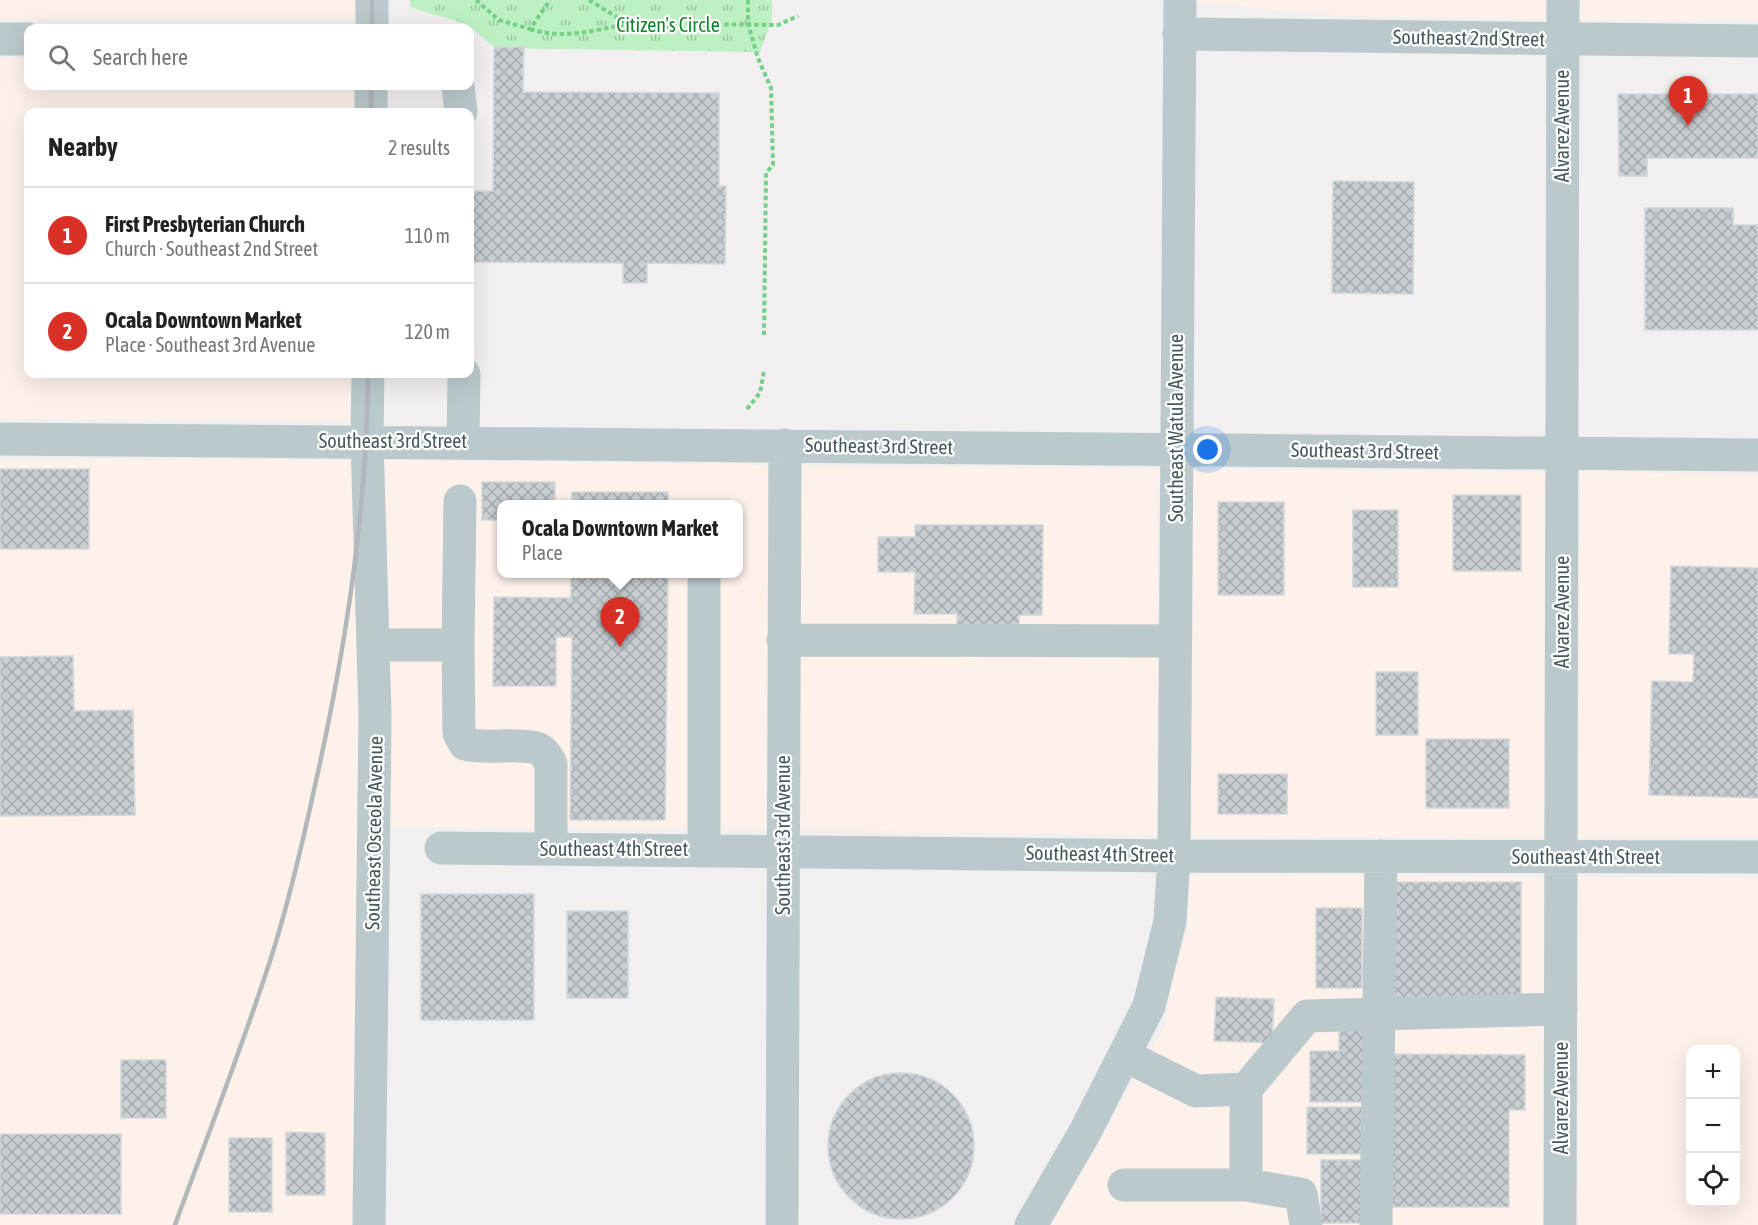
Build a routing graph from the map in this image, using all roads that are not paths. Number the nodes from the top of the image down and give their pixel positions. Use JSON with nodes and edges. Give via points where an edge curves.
{"nodes":[{"id":1,"x":372,"y":0,"type":"edge"},
{"id":2,"x":1180,"y":0,"type":"edge"},
{"id":3,"x":1563,"y":0,"type":"edge"},
{"id":4,"x":372,"y":24,"type":"edge"},
{"id":5,"x":1179,"y":34,"type":"junction"},
{"id":6,"x":0,"y":39,"type":"edge"},
{"id":7,"x":24,"y":39,"type":"edge"},
{"id":8,"x":1562,"y":39,"type":"junction"},
{"id":9,"x":1758,"y":41,"type":"edge"},
{"id":10,"x":371,"y":90,"type":"edge"},
{"id":11,"x":458,"y":90,"type":"edge"},
{"id":12,"x":371,"y":108,"type":"edge"},
{"id":13,"x":461,"y":108,"type":"edge"},
{"id":14,"x":368,"y":378,"type":"edge"},
{"id":15,"x":464,"y":378,"type":"edge"},
{"id":16,"x":0,"y":439,"type":"edge"},
{"id":17,"x":367,"y":440,"type":"junction"},
{"id":18,"x":463,"y":442,"type":"junction"},
{"id":19,"x":785,"y":445,"type":"junction"},
{"id":20,"x":1176,"y":449,"type":"junction"},
{"id":21,"x":1562,"y":453,"type":"junction"},
{"id":22,"x":1758,"y":455,"type":"edge"},
{"id":23,"x":460,"y":501,"type":"dead end"},
{"id":24,"x":704,"y":578,"type":"edge"},
{"id":25,"x":783,"y":640,"type":"junction"},
{"id":26,"x":1175,"y":641,"type":"junction"},
{"id":27,"x":373,"y":645,"type":"junction"},
{"id":28,"x":458,"y":645,"type":"junction"},
{"id":29,"x":441,"y":848,"type":"dead end"},
{"id":30,"x":551,"y":849,"type":"junction"},
{"id":31,"x":704,"y":849,"type":"junction"},
{"id":32,"x":782,"y":849,"type":"junction"},
{"id":33,"x":1174,"y":855,"type":"junction"},
{"id":34,"x":1381,"y":856,"type":"junction"},
{"id":35,"x":1562,"y":857,"type":"junction"},
{"id":36,"x":1758,"y":857,"type":"edge"},
{"id":37,"x":1561,"y":1009,"type":"junction"},
{"id":38,"x":1379,"y":1014,"type":"junction"},
{"id":39,"x":1124,"y":1055,"type":"junction"},
{"id":40,"x":1246,"y":1089,"type":"junction"},
{"id":41,"x":1124,"y":1185,"type":"dead end"},
{"id":42,"x":1246,"y":1185,"type":"junction"},
{"id":43,"x":369,"y":1225,"type":"edge"},
{"id":44,"x":782,"y":1225,"type":"edge"},
{"id":45,"x":1031,"y":1225,"type":"edge"},
{"id":46,"x":1306,"y":1225,"type":"edge"},
{"id":47,"x":1376,"y":1225,"type":"edge"},
{"id":48,"x":1560,"y":1225,"type":"edge"}],
"edges":[{"from":1,"to":4,"type":"street"},
{"from":2,"to":5,"type":"street","name":"Southeast Watula Avenue"},
{"from":3,"to":8,"type":"street","name":"Alvarez Avenue"},
{"from":5,"to":8,"type":"street","name":"Southeast 2nd Street"},
{"from":5,"to":20,"type":"street","name":"Southeast Watula Avenue"},
{"from":6,"to":7,"type":"street"},
{"from":8,"to":9,"type":"street","name":"Southeast 2nd Street"},
{"from":8,"to":21,"type":"street","name":"Alvarez Avenue"},
{"from":10,"to":12,"type":"street"},
{"from":11,"to":13,"type":"street"},
{"from":14,"to":17,"type":"street","name":"Southeast Osceola Avenue"},
{"from":15,"to":18,"type":"street"},
{"from":16,"to":17,"type":"street","name":"Southeast 3rd Street"},
{"from":17,"to":18,"type":"street","name":"Southeast 3rd Street"},
{"from":17,"to":27,"type":"street","name":"Southeast Osceola Avenue"},
{"from":18,"to":19,"type":"street","name":"Southeast 3rd Street"},
{"from":19,"to":20,"type":"street","name":"Southeast 3rd Street"},
{"from":19,"to":25,"type":"street","name":"Southeast 3rd Avenue"},
{"from":20,"to":21,"type":"street","name":"Southeast 3rd Street"},
{"from":20,"to":26,"type":"street","name":"Southeast Watula Avenue"},
{"from":21,"to":22,"type":"street","name":"Southeast 3rd Street"},
{"from":21,"to":35,"type":"street","name":"Alvarez Avenue"},
{"from":23,"to":28,"type":"street"},
{"from":24,"to":31,"type":"street"},
{"from":25,"to":26,"type":"street"},
{"from":25,"to":32,"type":"street","name":"Southeast 3rd Avenue"},
{"from":26,"to":33,"type":"street","name":"Southeast Watula Avenue"},
{"from":27,"to":28,"type":"street"},
{"from":27,"to":43,"type":"street","name":"Southeast Osceola Avenue"},
{"from":28,"to":30,"type":"street","via":[[459,734],[465,744],[478,748],[536,748],[546,754],[551,764]]},
{"from":29,"to":30,"type":"street","name":"Southeast 4th Street"},
{"from":30,"to":31,"type":"street","name":"Southeast 4th Street"},
{"from":31,"to":32,"type":"street","name":"Southeast 4th Street"},
{"from":32,"to":33,"type":"street","name":"Southeast 4th Street"},
{"from":32,"to":44,"type":"street","name":"Southeast 3rd Avenue"},
{"from":33,"to":34,"type":"street","name":"Southeast 4th Street"},
{"from":33,"to":39,"type":"street","via":[[1170,921],[1149,1006]]},
{"from":34,"to":35,"type":"street","name":"Southeast 4th Street"},
{"from":34,"to":38,"type":"street"},
{"from":35,"to":36,"type":"street","name":"Southeast 4th Street"},
{"from":35,"to":37,"type":"street","name":"Alvarez Avenue"},
{"from":37,"to":38,"type":"street"},
{"from":37,"to":48,"type":"street","name":"Alvarez Avenue"},
{"from":38,"to":40,"type":"street","via":[[1306,1016]]},
{"from":38,"to":47,"type":"street"},
{"from":39,"to":40,"type":"street","via":[[1196,1091]]},
{"from":39,"to":45,"type":"street"},
{"from":40,"to":42,"type":"street"},
{"from":41,"to":42,"type":"street"},
{"from":42,"to":46,"type":"street","via":[[1301,1194]]}]}
